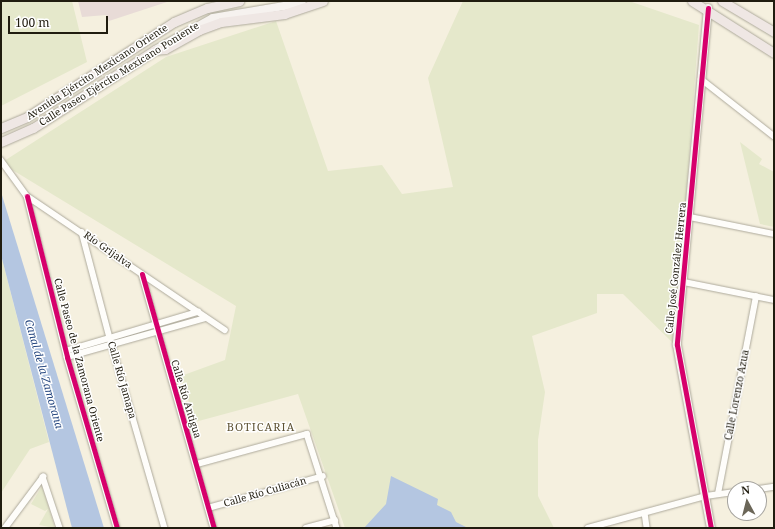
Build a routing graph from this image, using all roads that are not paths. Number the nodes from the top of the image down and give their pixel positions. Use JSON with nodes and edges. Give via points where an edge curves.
{"nodes":[{"id":1,"x":239,"y":1,"type":"edge"},
{"id":2,"x":310,"y":1,"type":"edge"},
{"id":3,"x":323,"y":1,"type":"edge"},
{"id":4,"x":692,"y":1,"type":"edge"},
{"id":5,"x":722,"y":1,"type":"edge"},
{"id":6,"x":227,"y":2,"type":"edge"},
{"id":7,"x":708,"y":8,"type":"junction"},
{"id":8,"x":774,"y":32,"type":"edge"},
{"id":9,"x":155,"y":50,"type":"junction"},
{"id":10,"x":774,"y":53,"type":"edge"},
{"id":11,"x":702,"y":79,"type":"junction"},
{"id":12,"x":1,"y":128,"type":"edge"},
{"id":13,"x":774,"y":136,"type":"edge"},
{"id":14,"x":1,"y":142,"type":"edge"},
{"id":15,"x":1,"y":160,"type":"edge"},
{"id":16,"x":28,"y":196,"type":"junction"},
{"id":17,"x":690,"y":217,"type":"junction"},
{"id":18,"x":82,"y":232,"type":"junction"},
{"id":19,"x":774,"y":234,"type":"edge"},
{"id":20,"x":142,"y":274,"type":"junction"},
{"id":21,"x":684,"y":282,"type":"junction"},
{"id":22,"x":756,"y":297,"type":"junction"},
{"id":23,"x":774,"y":300,"type":"edge"},
{"id":24,"x":198,"y":312,"type":"junction"},
{"id":25,"x":206,"y":318,"type":"junction"},
{"id":26,"x":155,"y":324,"type":"junction"},
{"id":27,"x":225,"y":330,"type":"dead end"},
{"id":28,"x":157,"y":332,"type":"junction"},
{"id":29,"x":110,"y":338,"type":"junction"},
{"id":30,"x":112,"y":345,"type":"junction"},
{"id":31,"x":66,"y":354,"type":"junction"},
{"id":32,"x":197,"y":464,"type":"junction"},
{"id":33,"x":323,"y":476,"type":"junction"},
{"id":34,"x":727,"y":493,"type":"edge"},
{"id":35,"x":718,"y":494,"type":"junction"},
{"id":36,"x":706,"y":496,"type":"junction"},
{"id":37,"x":208,"y":508,"type":"junction"},
{"id":38,"x":645,"y":513,"type":"junction"},
{"id":39,"x":335,"y":520,"type":"junction"},
{"id":40,"x":5,"y":528,"type":"edge"},
{"id":41,"x":60,"y":528,"type":"edge"},
{"id":42,"x":117,"y":528,"type":"edge"},
{"id":43,"x":166,"y":528,"type":"edge"},
{"id":44,"x":214,"y":528,"type":"edge"},
{"id":45,"x":306,"y":528,"type":"edge"},
{"id":46,"x":338,"y":528,"type":"edge"},
{"id":47,"x":588,"y":528,"type":"edge"},
{"id":48,"x":647,"y":528,"type":"edge"},
{"id":49,"x":711,"y":528,"type":"edge"}],
"edges":[{"from":1,"to":6,"type":"main road","name":"Avenida Ejército Mexicano Oriente"},
{"from":2,"to":9,"type":"street","name":"Calle Paseo Ejército Mexicano Poniente","via":[[213,18]]},
{"from":3,"to":9,"type":"main road","via":[[284,14],[221,22],[199,30],[165,49]]},
{"from":4,"to":7,"type":"main road"},
{"from":5,"to":8,"type":"main road"},
{"from":6,"to":12,"type":"main road","name":"Avenida Ejército Mexicano Oriente","via":[[174,22],[28,117]]},
{"from":7,"to":10,"type":"main road"},
{"from":7,"to":11,"type":"street","name":"Calle José González Herrera"},
{"from":9,"to":14,"type":"main road","name":"Calle Paseo Ejército Mexicano Poniente","via":[[33,128]]},
{"from":11,"to":13,"type":"street"},
{"from":11,"to":17,"type":"street","name":"Calle José González Herrera"},
{"from":15,"to":16,"type":"street","name":"Río Grijalva"},
{"from":16,"to":18,"type":"street","name":"Río Grijalva"},
{"from":16,"to":31,"type":"street","name":"Calle Paseo de la Zamorana Oriente"},
{"from":17,"to":19,"type":"street"},
{"from":17,"to":21,"type":"street","name":"Calle José González Herrera"},
{"from":18,"to":20,"type":"street","name":"Río Grijalva"},
{"from":18,"to":29,"type":"street","name":"Calle Río Jamapa"},
{"from":20,"to":24,"type":"street","name":"Río Grijalva"},
{"from":20,"to":26,"type":"street","name":"Calle Río Antigua"},
{"from":21,"to":22,"type":"street"},
{"from":21,"to":36,"type":"street","name":"Calle José González Herrera","via":[[677,345]]},
{"from":22,"to":23,"type":"street"},
{"from":22,"to":35,"type":"street","name":"Calle Lorenzo Azua"},
{"from":24,"to":25,"type":"street","name":"Río Grijalva"},
{"from":24,"to":26,"type":"street"},
{"from":25,"to":27,"type":"street","name":"Río Grijalva"},
{"from":25,"to":28,"type":"street"},
{"from":26,"to":28,"type":"street","name":"Calle Río Antigua"},
{"from":26,"to":29,"type":"street"},
{"from":28,"to":30,"type":"street"},
{"from":28,"to":32,"type":"street","name":"Calle Río Antigua"},
{"from":29,"to":30,"type":"street","name":"Calle Río Jamapa"},
{"from":29,"to":31,"type":"street"},
{"from":30,"to":31,"type":"street"},
{"from":30,"to":43,"type":"street","name":"Calle Río Jamapa"},
{"from":31,"to":42,"type":"street","name":"Calle Paseo de la Zamorana Oriente"},
{"from":32,"to":33,"type":"street","via":[[307,434]]},
{"from":32,"to":37,"type":"street","name":"Calle Río Antigua"},
{"from":33,"to":37,"type":"street","name":"Calle Río Culiacán"},
{"from":33,"to":39,"type":"street"},
{"from":34,"to":35,"type":"street"},
{"from":35,"to":36,"type":"street"},
{"from":36,"to":38,"type":"street"},
{"from":36,"to":49,"type":"street","name":"Calle José González Herrera"},
{"from":37,"to":44,"type":"street","name":"Calle Río Antigua"},
{"from":38,"to":47,"type":"street"},
{"from":38,"to":48,"type":"street"},
{"from":39,"to":45,"type":"street"},
{"from":39,"to":46,"type":"street"},
{"from":40,"to":41,"type":"street","via":[[43,476]]}]}
